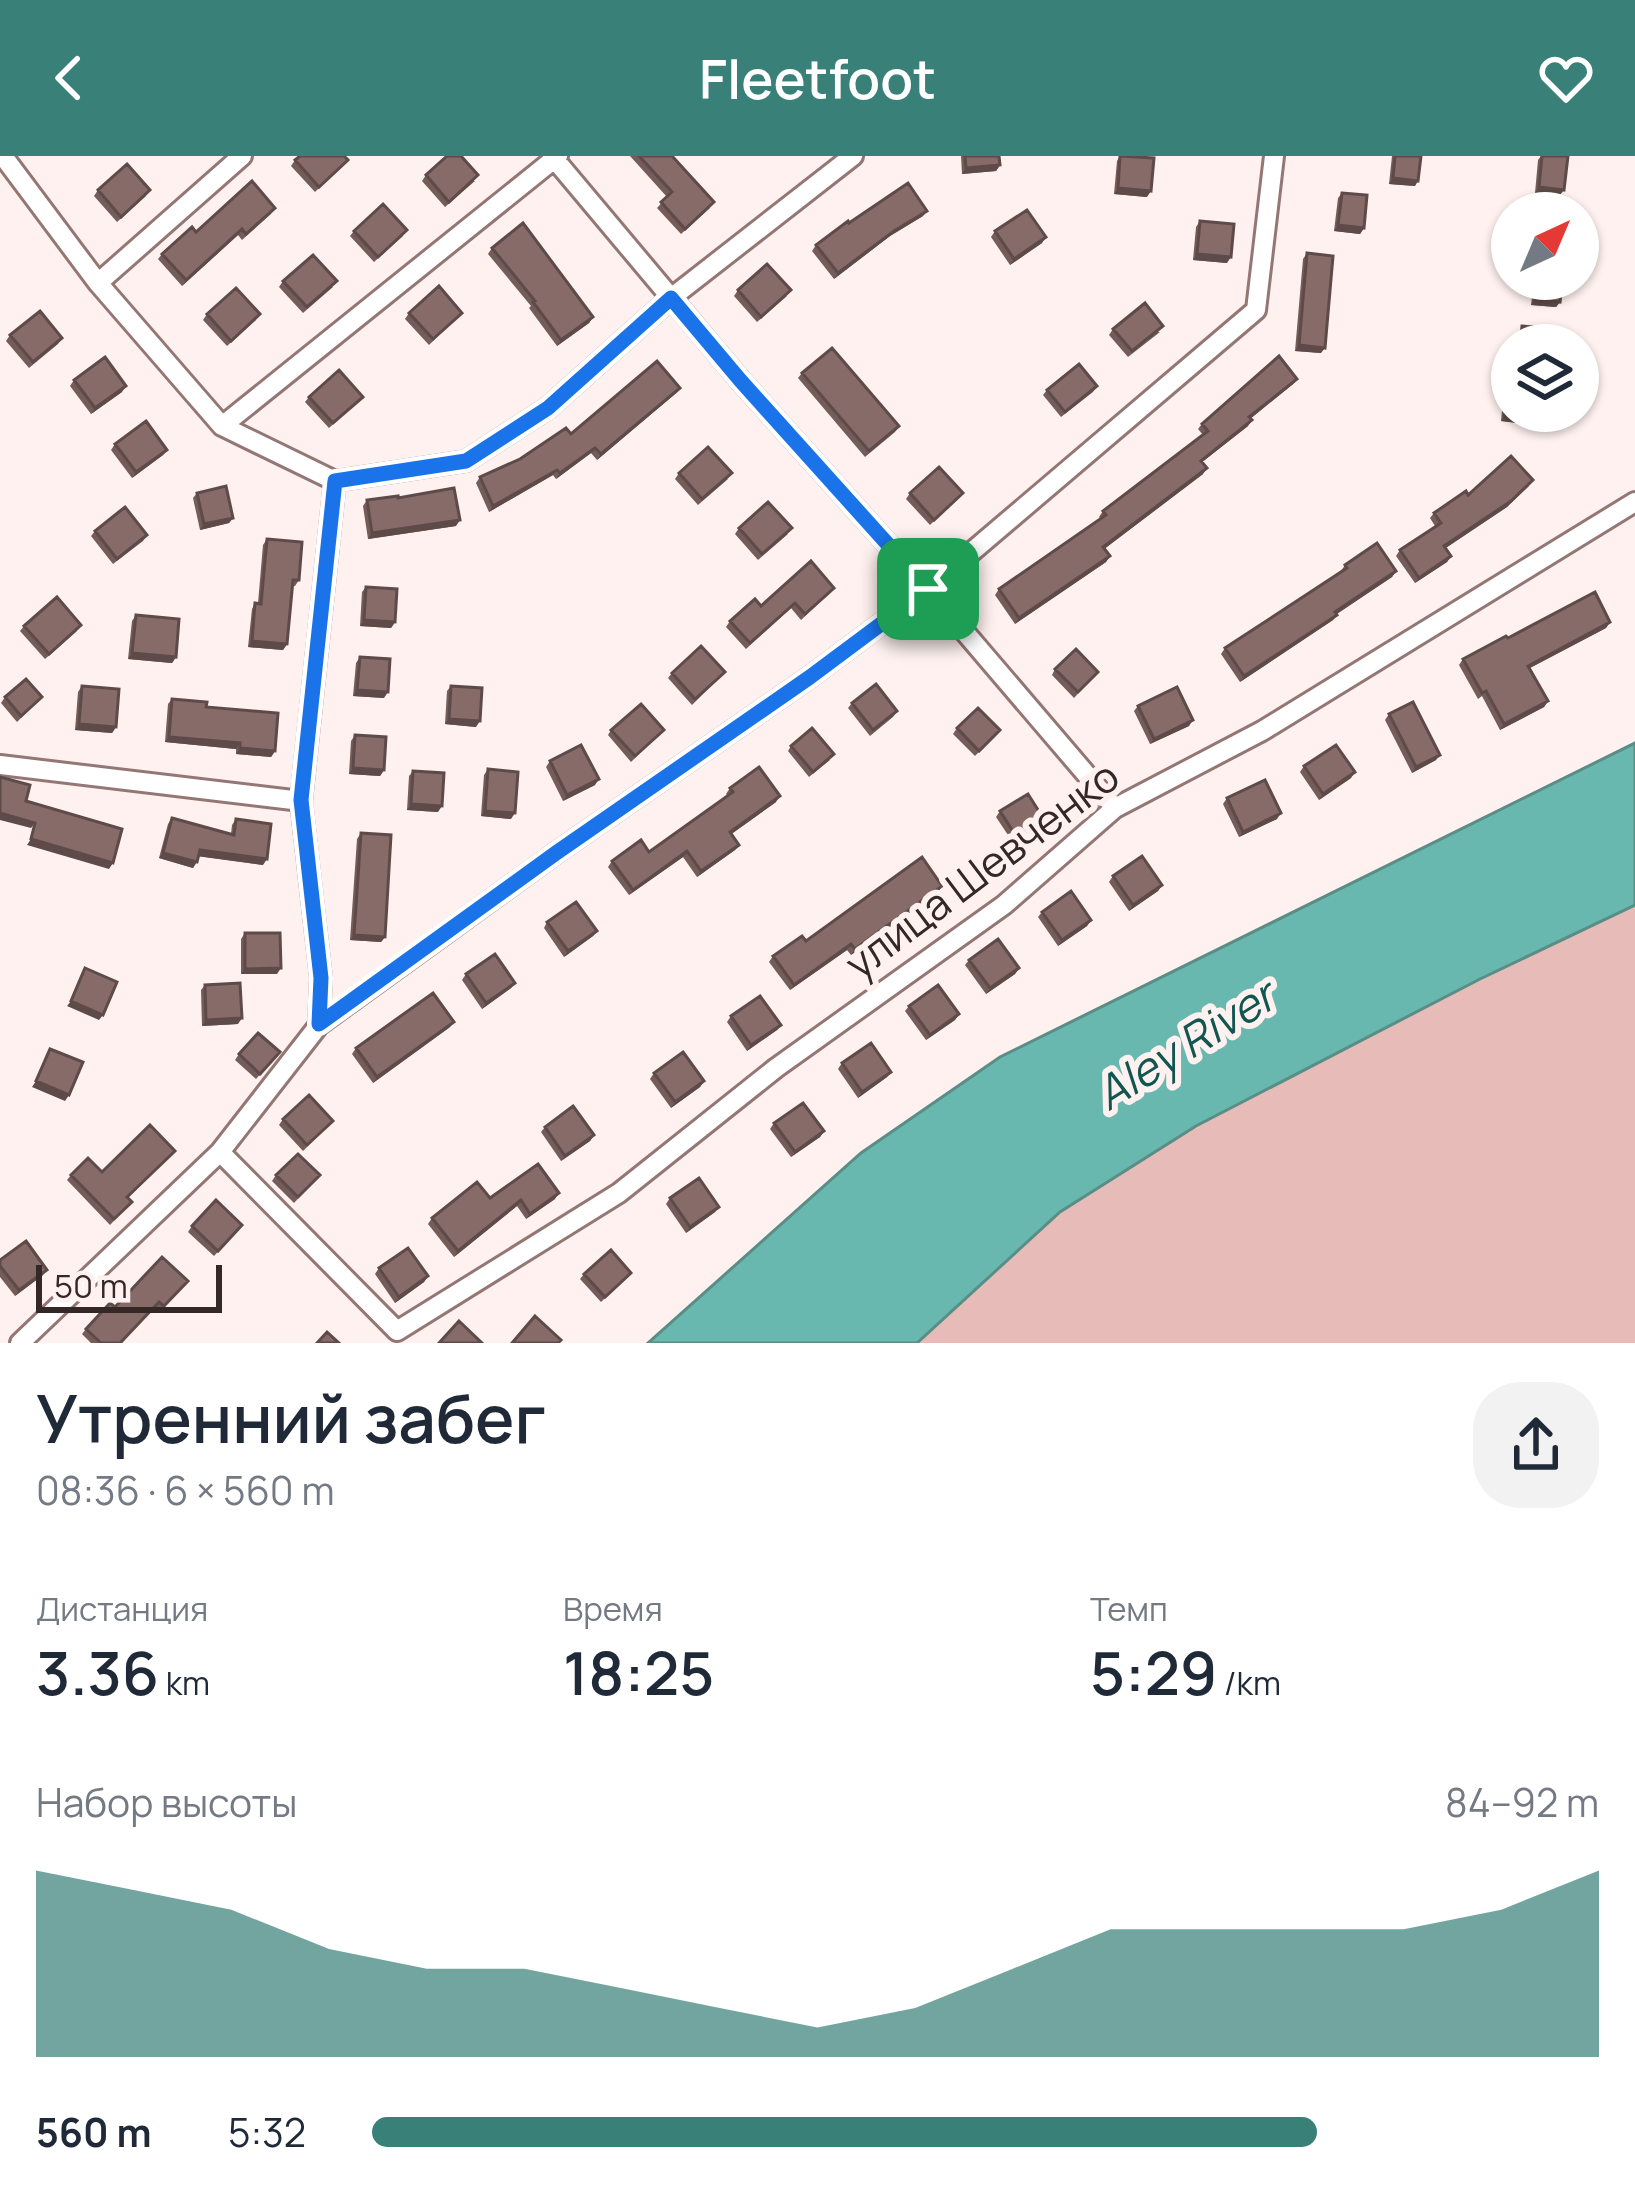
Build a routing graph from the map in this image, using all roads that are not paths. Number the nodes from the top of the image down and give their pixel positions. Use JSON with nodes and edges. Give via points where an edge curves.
{"nodes":[{"id":1,"x":3,"y":156,"type":"edge"},
{"id":2,"x":242,"y":156,"type":"edge"},
{"id":3,"x":853,"y":156,"type":"edge"},
{"id":4,"x":1274,"y":156,"type":"edge"},
{"id":5,"x":555,"y":157,"type":"edge"},
{"id":6,"x":98,"y":283,"type":"junction"},
{"id":7,"x":671,"y":298,"type":"junction"},
{"id":8,"x":222,"y":426,"type":"junction"},
{"id":9,"x":335,"y":481,"type":"junction"},
{"id":10,"x":1635,"y":502,"type":"edge"},
{"id":11,"x":928,"y":589,"type":"junction"},
{"id":12,"x":0,"y":764,"type":"edge"},
{"id":13,"x":301,"y":800,"type":"junction"},
{"id":14,"x":1115,"y":808,"type":"junction"},
{"id":15,"x":319,"y":1024,"type":"junction"},
{"id":16,"x":220,"y":1152,"type":"junction"},
{"id":17,"x":20,"y":1343,"type":"edge"}],
"edges":[{"from":1,"to":6,"type":"street"},
{"from":2,"to":6,"type":"street"},
{"from":3,"to":7,"type":"street"},
{"from":4,"to":11,"type":"street","via":[[1256,310]]},
{"from":5,"to":7,"type":"street"},
{"from":5,"to":8,"type":"street"},
{"from":6,"to":8,"type":"street"},
{"from":7,"to":9,"type":"street","via":[[548,408],[466,461]]},
{"from":7,"to":11,"type":"street"},
{"from":8,"to":9,"type":"street"},
{"from":9,"to":13,"type":"street"},
{"from":10,"to":14,"type":"street","name":"улица Шевченко","via":[[1262,730]]},
{"from":11,"to":14,"type":"street"},
{"from":11,"to":15,"type":"street"},
{"from":12,"to":13,"type":"street"},
{"from":13,"to":15,"type":"street"},
{"from":14,"to":16,"type":"street","name":"улица Шевченко","via":[[1004,905],[776,1068],[619,1193],[397,1331]]},
{"from":15,"to":16,"type":"street"},
{"from":16,"to":17,"type":"street"}]}
